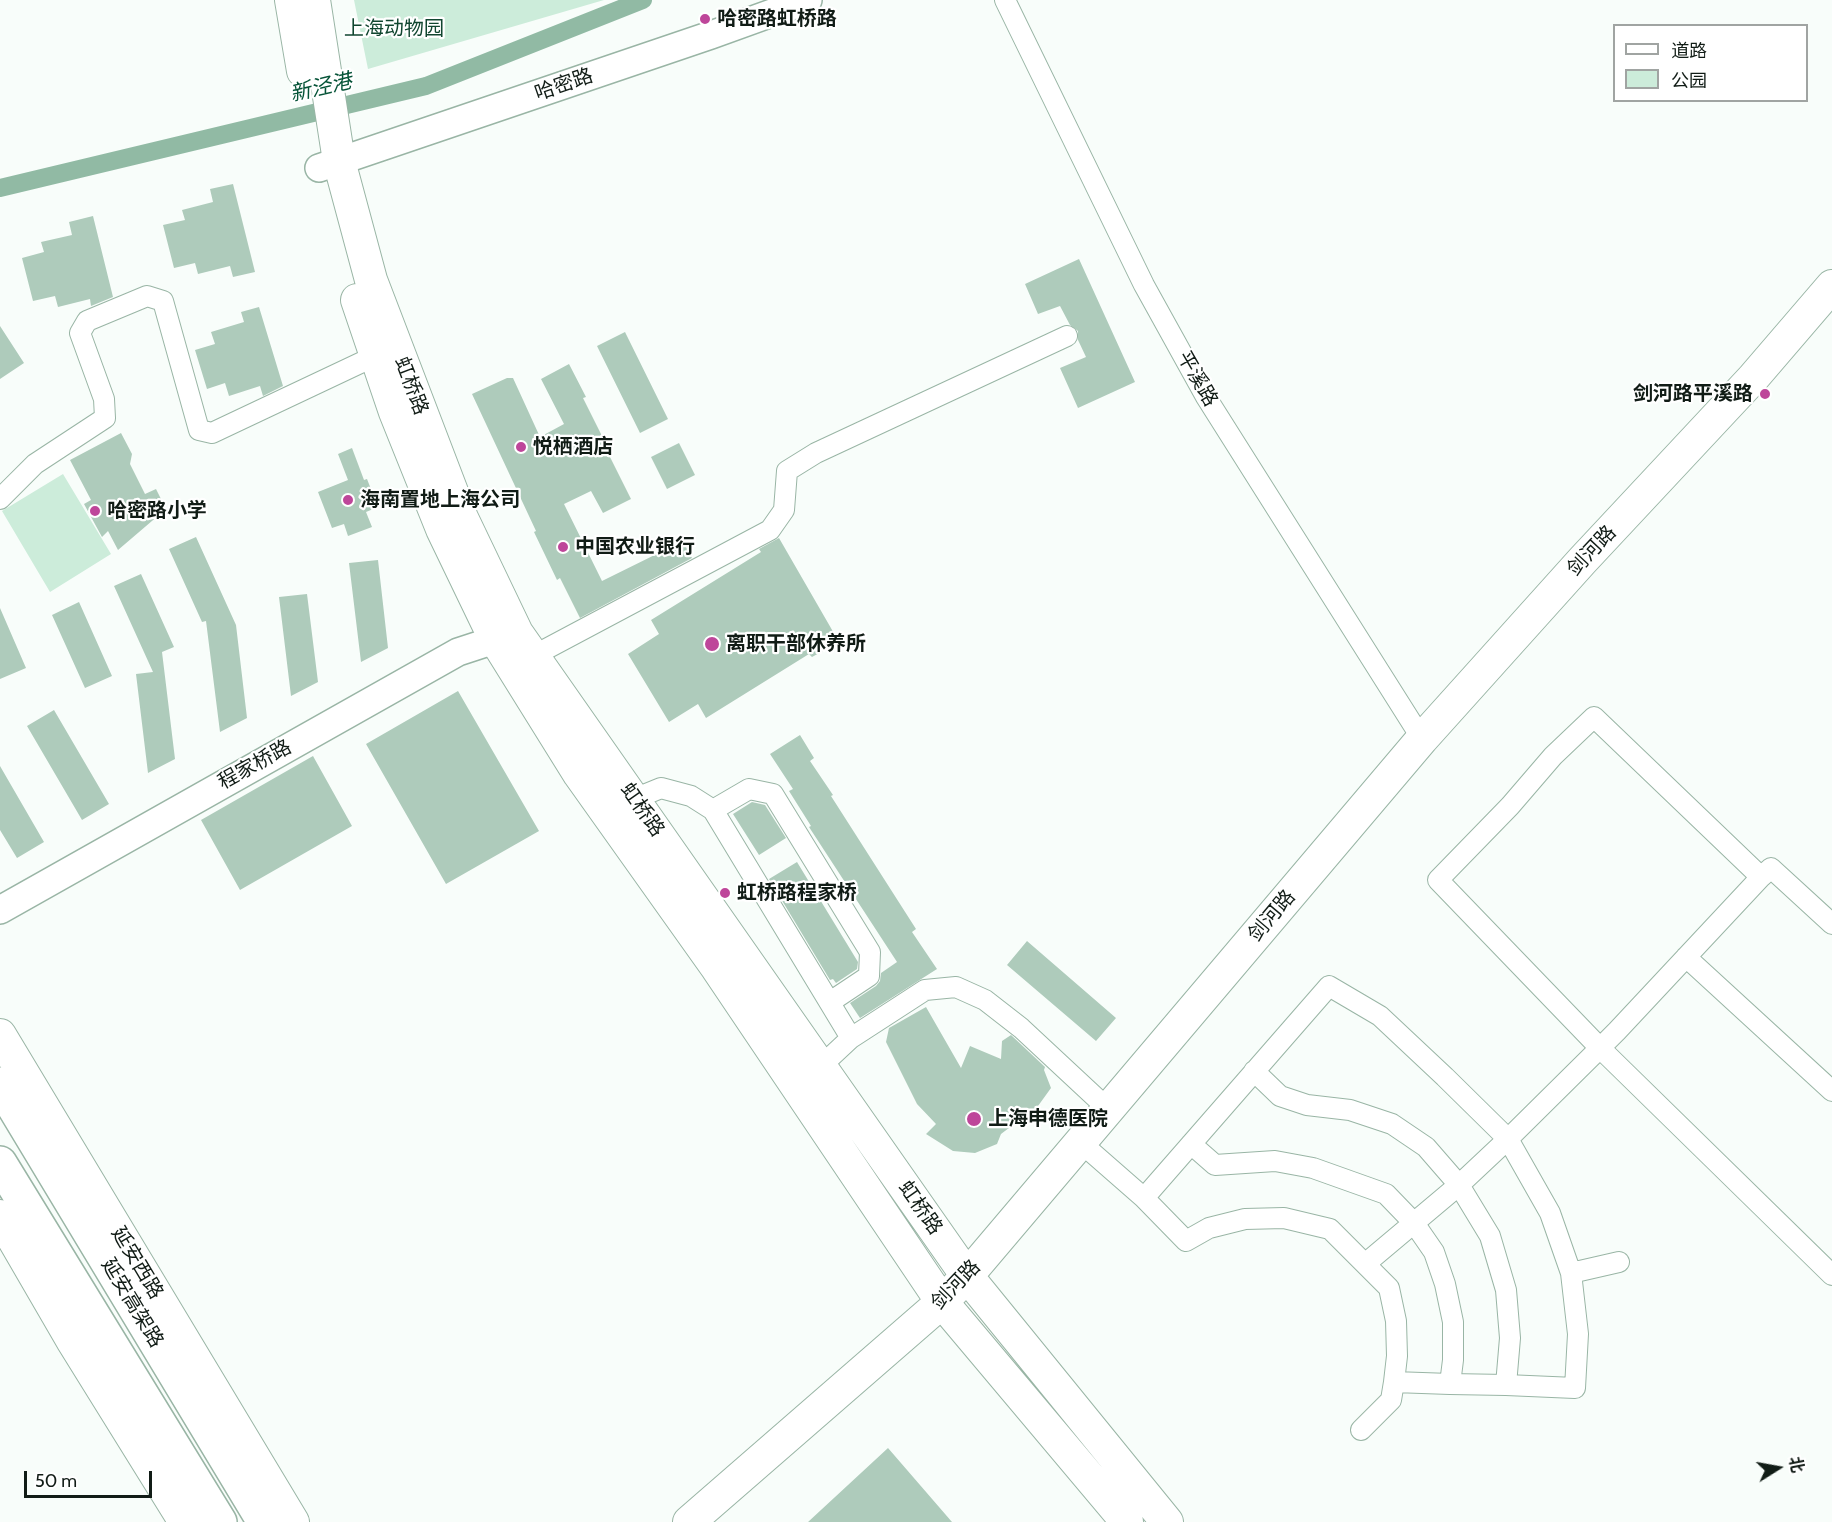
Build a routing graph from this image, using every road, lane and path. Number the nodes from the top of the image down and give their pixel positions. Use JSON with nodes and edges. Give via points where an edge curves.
{"nodes":[{"id":1,"x":291,"y":0,"type":"edge"},
{"id":2,"x":314,"y":0,"type":"edge"},
{"id":3,"x":808,"y":0,"type":"edge"},
{"id":4,"x":1005,"y":0,"type":"edge"},
{"id":5,"x":315,"y":77,"type":"junction"},
{"id":6,"x":328,"y":164,"type":"junction"},
{"id":7,"x":1832,"y":286,"type":"edge"},
{"id":8,"x":1066,"y":336,"type":"dead end"},
{"id":9,"x":375,"y":356,"type":"junction"},
{"id":10,"x":0,"y":499,"type":"edge"},
{"id":11,"x":515,"y":642,"type":"junction"},
{"id":12,"x":1422,"y":739,"type":"junction"},
{"id":13,"x":634,"y":799,"type":"junction"},
{"id":14,"x":713,"y":810,"type":"junction"},
{"id":15,"x":1761,"y":877,"type":"junction"},
{"id":16,"x":0,"y":910,"type":"edge"},
{"id":17,"x":1832,"y":924,"type":"edge"},
{"id":18,"x":1686,"y":957,"type":"junction"},
{"id":19,"x":830,"y":1002,"type":"junction"},
{"id":20,"x":0,"y":1035,"type":"edge"},
{"id":21,"x":851,"y":1038,"type":"junction"},
{"id":22,"x":1600,"y":1048,"type":"junction"},
{"id":23,"x":821,"y":1066,"type":"junction"},
{"id":24,"x":1254,"y":1071,"type":"junction"},
{"id":25,"x":0,"y":1084,"type":"edge"},
{"id":26,"x":1832,"y":1091,"type":"edge"},
{"id":27,"x":1108,"y":1109,"type":"junction"},
{"id":28,"x":1508,"y":1139,"type":"junction"},
{"id":29,"x":1080,"y":1142,"type":"junction"},
{"id":30,"x":1191,"y":1144,"type":"junction"},
{"id":31,"x":0,"y":1163,"type":"edge"},
{"id":32,"x":1459,"y":1185,"type":"junction"},
{"id":33,"x":1144,"y":1198,"type":"junction"},
{"id":34,"x":0,"y":1216,"type":"edge"},
{"id":35,"x":1414,"y":1223,"type":"junction"},
{"id":36,"x":1619,"y":1262,"type":"dead end"},
{"id":37,"x":1365,"y":1264,"type":"junction"},
{"id":38,"x":1571,"y":1273,"type":"junction"},
{"id":39,"x":1832,"y":1275,"type":"edge"},
{"id":40,"x":967,"y":1276,"type":"junction"},
{"id":41,"x":942,"y":1302,"type":"junction"},
{"id":42,"x":1394,"y":1382,"type":"junction"},
{"id":43,"x":1450,"y":1384,"type":"junction"},
{"id":44,"x":1506,"y":1385,"type":"junction"},
{"id":45,"x":1361,"y":1430,"type":"dead end"},
{"id":46,"x":178,"y":1520,"type":"edge"},
{"id":47,"x":220,"y":1522,"type":"edge"},
{"id":48,"x":264,"y":1522,"type":"edge"},
{"id":49,"x":292,"y":1522,"type":"edge"},
{"id":50,"x":688,"y":1522,"type":"edge"},
{"id":51,"x":1127,"y":1522,"type":"edge"},
{"id":52,"x":1167,"y":1522,"type":"edge"}],
"edges":[{"from":1,"to":5,"type":"main road","name":"虹桥路"},
{"from":2,"to":5,"type":"main road","name":"虹桥路"},
{"from":3,"to":6,"type":"street","name":"哈密路"},
{"from":4,"to":12,"type":"street","name":"平溪路","via":[[1144,285],[1201,387]]},
{"from":5,"to":6,"type":"main road","name":"虹桥路"},
{"from":6,"to":9,"type":"main road","name":"虹桥路"},
{"from":6,"to":11,"type":"main road","name":"虹桥路","via":[[462,518]]},
{"from":7,"to":12,"type":"main road","name":"剑河路","via":[[1753,378]]},
{"from":8,"to":11,"type":"street","via":[[816,453],[788,471],[784,510],[770,530]]},
{"from":9,"to":10,"type":"street","via":[[212,432],[199,430],[163,301],[147,296],[87,321],[81,333],[104,399],[105,418],[35,464]]},
{"from":9,"to":11,"type":"main road","name":"虹桥路","via":[[442,529]]},
{"from":11,"to":13,"type":"main road","name":"虹桥路"},
{"from":11,"to":16,"type":"street","name":"程家桥路","via":[[458,652]]},
{"from":11,"to":41,"type":"main road","name":"虹桥路","via":[[579,774],[717,968]]},
{"from":12,"to":27,"type":"main road","name":"剑河路"},
{"from":13,"to":14,"type":"street","via":[[661,788],[691,795]]},
{"from":13,"to":23,"type":"main road","name":"虹桥路"},
{"from":14,"to":19,"type":"street"},
{"from":14,"to":19,"type":"street","via":[[749,789],[773,794],[870,951],[869,976]]},
{"from":15,"to":17,"type":"street","via":[[1771,868]]},
{"from":15,"to":18,"type":"street"},
{"from":15,"to":22,"type":"street","via":[[1594,717],[1553,756],[1438,880]]},
{"from":18,"to":22,"type":"street"},
{"from":18,"to":26,"type":"street"},
{"from":19,"to":21,"type":"street"},
{"from":20,"to":49,"type":"main road","name":"延安西路"},
{"from":21,"to":23,"type":"street"},
{"from":21,"to":27,"type":"street","via":[[925,990],[956,987],[985,1000],[1021,1028]]},
{"from":22,"to":28,"type":"street"},
{"from":22,"to":39,"type":"street"},
{"from":23,"to":40,"type":"main road","name":"虹桥路"},
{"from":24,"to":28,"type":"street","via":[[1329,986],[1380,1016]]},
{"from":24,"to":30,"type":"street"},
{"from":24,"to":32,"type":"street","via":[[1280,1096],[1307,1105],[1350,1110],[1392,1124],[1426,1147]]},
{"from":25,"to":48,"type":"highway","name":"延安高架路"},
{"from":27,"to":29,"type":"main road","name":"剑河路"},
{"from":28,"to":32,"type":"street"},
{"from":28,"to":38,"type":"street","via":[[1550,1213]]},
{"from":29,"to":33,"type":"street"},
{"from":29,"to":40,"type":"main road","name":"剑河路"},
{"from":30,"to":33,"type":"street"},
{"from":30,"to":35,"type":"street","via":[[1215,1165],[1275,1161],[1349,1179],[1386,1194]]},
{"from":31,"to":47,"type":"highway","name":"延安高架路"},
{"from":32,"to":35,"type":"street"},
{"from":32,"to":44,"type":"street","via":[[1490,1236],[1506,1290],[1510,1338]]},
{"from":33,"to":37,"type":"street","via":[[1186,1241],[1209,1228],[1245,1219],[1284,1218],[1330,1229]]},
{"from":34,"to":46,"type":"main road"},
{"from":35,"to":37,"type":"street"},
{"from":35,"to":43,"type":"street","via":[[1434,1252],[1445,1284],[1453,1322]]},
{"from":36,"to":38,"type":"street"},
{"from":37,"to":42,"type":"street","via":[[1389,1288],[1396,1321]]},
{"from":38,"to":44,"type":"street","via":[[1578,1334],[1575,1388]]},
{"from":40,"to":41,"type":"main road","name":"剑河路"},
{"from":40,"to":52,"type":"main road","name":"虹桥路"},
{"from":41,"to":50,"type":"main road","name":"剑河路"},
{"from":41,"to":51,"type":"main road","name":"虹桥路"},
{"from":42,"to":43,"type":"street"},
{"from":42,"to":45,"type":"street","via":[[1391,1400]]},
{"from":43,"to":44,"type":"street"}]}
